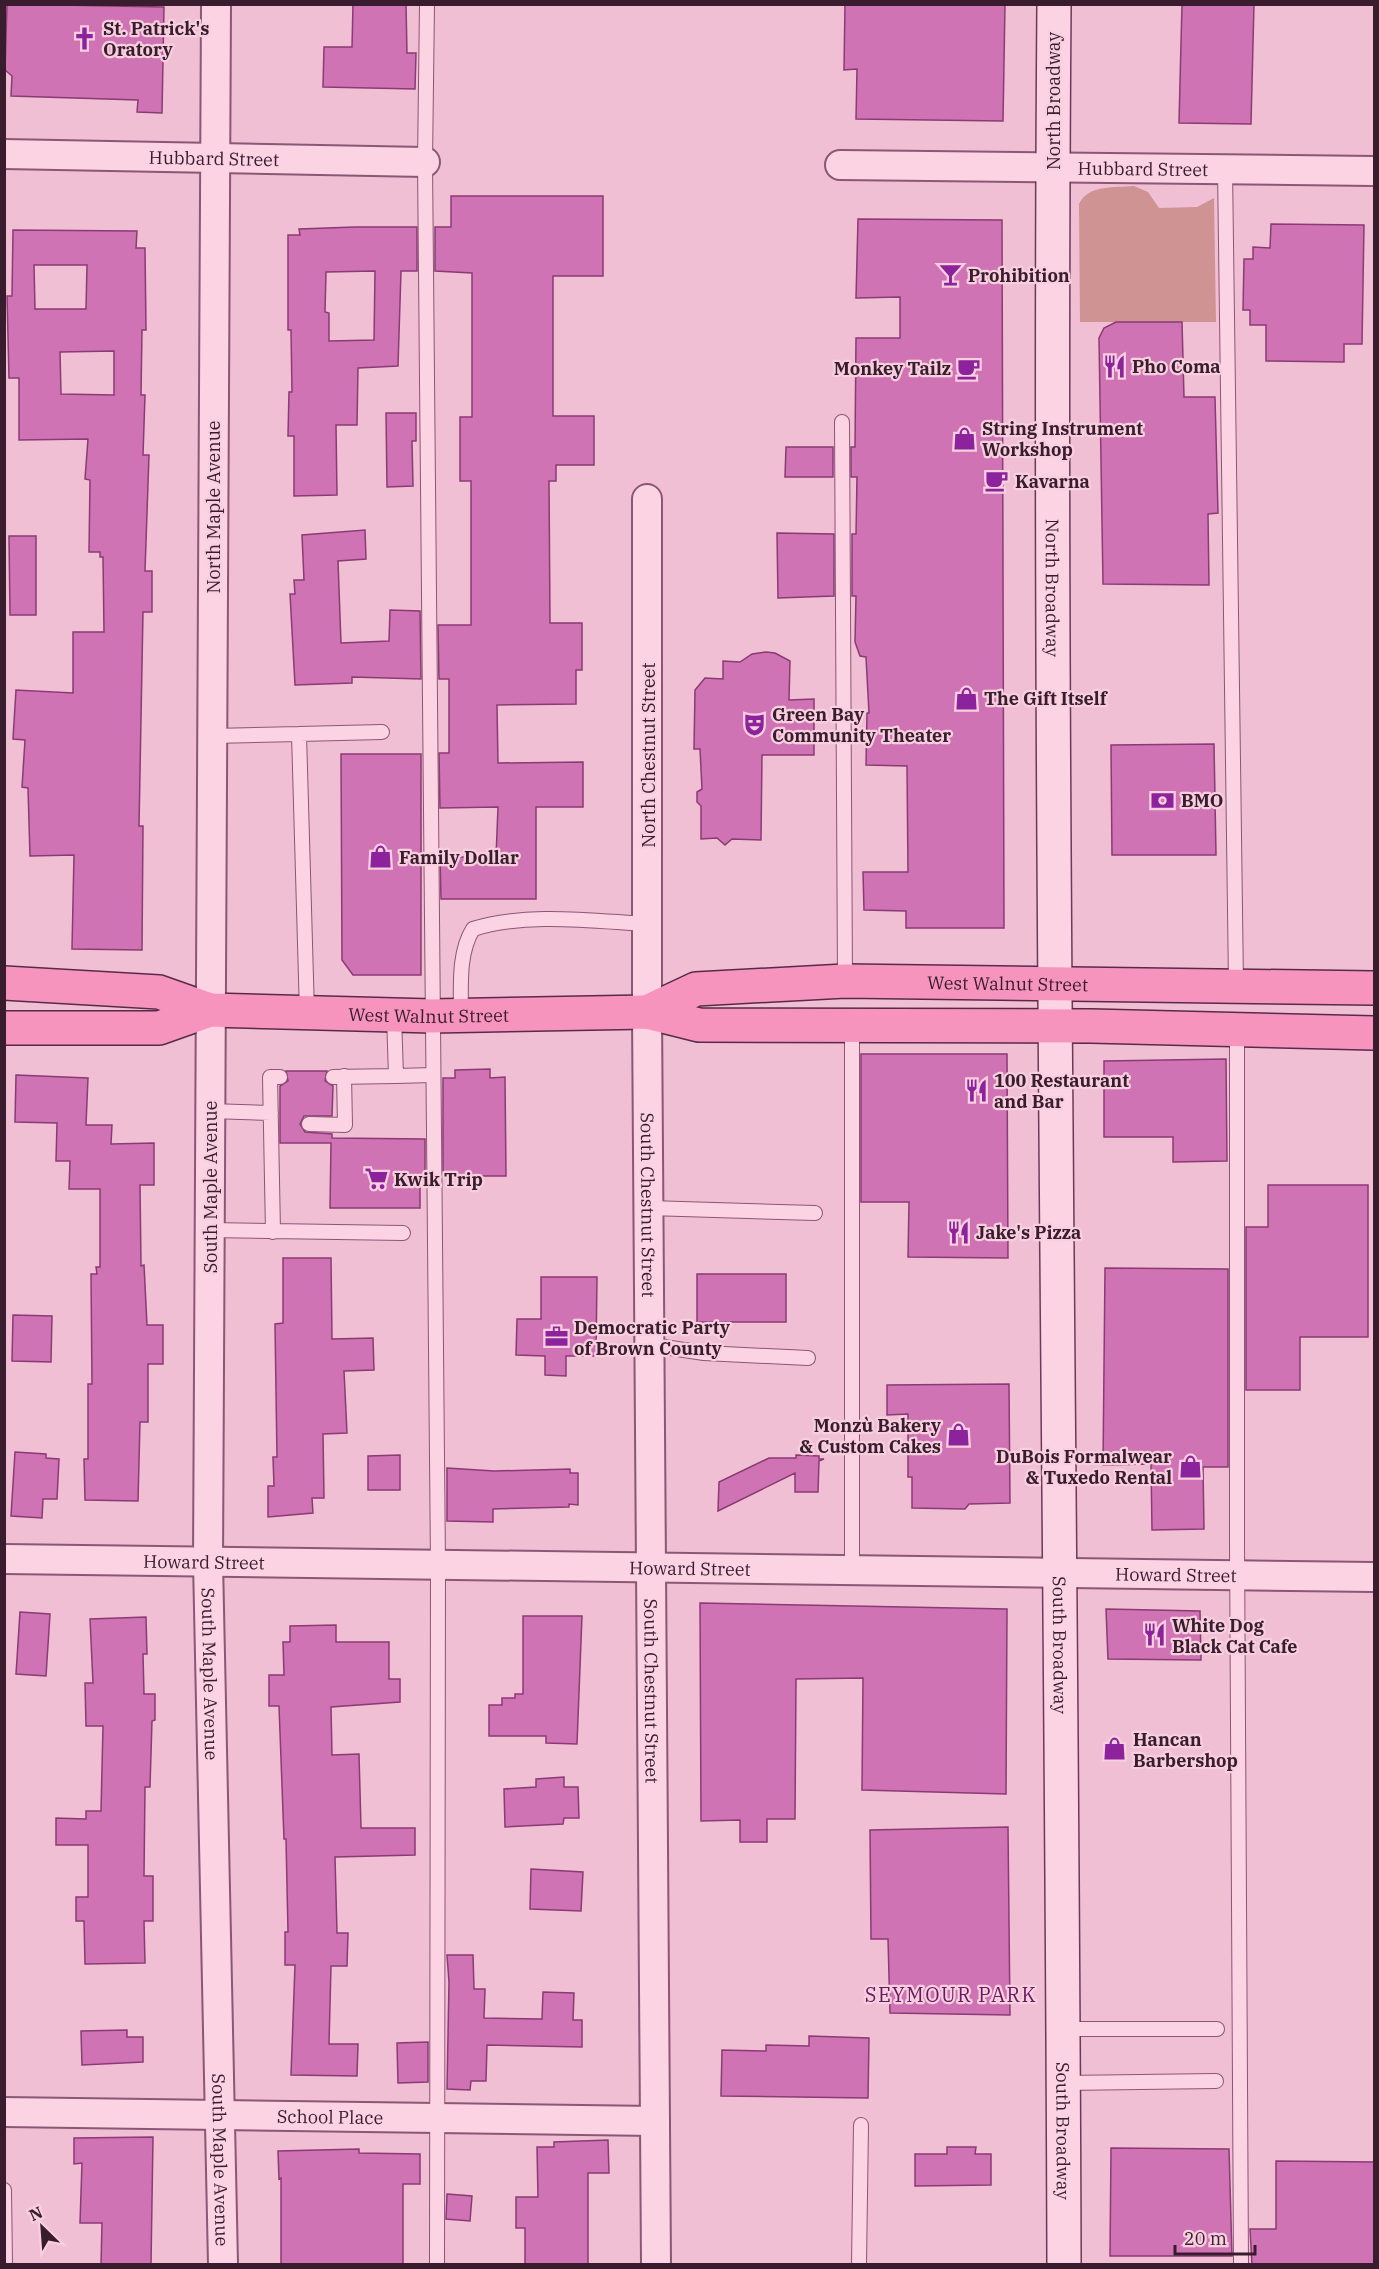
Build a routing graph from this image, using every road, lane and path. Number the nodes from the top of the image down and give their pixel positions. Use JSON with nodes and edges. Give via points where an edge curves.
{"nodes":[{"id":1,"x":216,"y":4,"type":"edge"},
{"id":2,"x":427,"y":4,"type":"edge"},
{"id":3,"x":1054,"y":4,"type":"edge"},
{"id":4,"x":4,"y":154,"type":"edge"},
{"id":5,"x":214,"y":160,"type":"junction"},
{"id":6,"x":424,"y":162,"type":"junction"},
{"id":7,"x":840,"y":165,"type":"dead end"},
{"id":8,"x":1053,"y":167,"type":"junction"},
{"id":9,"x":1225,"y":169,"type":"junction"},
{"id":10,"x":1374,"y":171,"type":"edge"},
{"id":11,"x":842,"y":422,"type":"dead end"},
{"id":12,"x":647,"y":499,"type":"dead end"},
{"id":13,"x":382,"y":732,"type":"dead end"},
{"id":14,"x":299,"y":734,"type":"junction"},
{"id":15,"x":212,"y":736,"type":"junction"},
{"id":16,"x":647,"y":924,"type":"junction"},
{"id":17,"x":845,"y":981,"type":"junction"},
{"id":18,"x":1053,"y":982,"type":"junction"},
{"id":19,"x":4,"y":983,"type":"edge"},
{"id":20,"x":1236,"y":984,"type":"junction"},
{"id":21,"x":1374,"y":988,"type":"edge"},
{"id":22,"x":210,"y":1010,"type":"junction"},
{"id":23,"x":647,"y":1011,"type":"junction"},
{"id":24,"x":308,"y":1013,"type":"junction"},
{"id":25,"x":394,"y":1015,"type":"junction"},
{"id":26,"x":446,"y":1016,"type":"junction"},
{"id":27,"x":852,"y":1025,"type":"junction"},
{"id":28,"x":1053,"y":1026,"type":"junction"},
{"id":29,"x":4,"y":1028,"type":"edge"},
{"id":30,"x":1237,"y":1029,"type":"junction"},
{"id":31,"x":1374,"y":1033,"type":"edge"},
{"id":32,"x":433,"y":1075,"type":"junction"},
{"id":33,"x":396,"y":1076,"type":"junction"},
{"id":34,"x":280,"y":1077,"type":"dead end"},
{"id":35,"x":210,"y":1111,"type":"junction"},
{"id":36,"x":274,"y":1112,"type":"junction"},
{"id":37,"x":309,"y":1124,"type":"dead end"},
{"id":38,"x":649,"y":1208,"type":"junction"},
{"id":39,"x":815,"y":1213,"type":"dead end"},
{"id":40,"x":209,"y":1230,"type":"junction"},
{"id":41,"x":273,"y":1232,"type":"junction"},
{"id":42,"x":403,"y":1233,"type":"dead end"},
{"id":43,"x":651,"y":1345,"type":"junction"},
{"id":44,"x":808,"y":1358,"type":"dead end"},
{"id":45,"x":4,"y":1559,"type":"edge"},
{"id":46,"x":208,"y":1562,"type":"junction"},
{"id":47,"x":438,"y":1565,"type":"junction"},
{"id":48,"x":652,"y":1568,"type":"junction"},
{"id":49,"x":852,"y":1570,"type":"junction"},
{"id":50,"x":1061,"y":1574,"type":"junction"},
{"id":51,"x":1237,"y":1576,"type":"junction"},
{"id":52,"x":1374,"y":1577,"type":"edge"},
{"id":53,"x":1063,"y":2029,"type":"junction"},
{"id":54,"x":1217,"y":2029,"type":"dead end"},
{"id":55,"x":1216,"y":2081,"type":"dead end"},
{"id":56,"x":1064,"y":2083,"type":"junction"},
{"id":57,"x":4,"y":2112,"type":"edge"},
{"id":58,"x":221,"y":2115,"type":"junction"},
{"id":59,"x":438,"y":2118,"type":"junction"},
{"id":60,"x":655,"y":2121,"type":"junction"},
{"id":61,"x":861,"y":2125,"type":"dead end"},
{"id":62,"x":4,"y":2190,"type":"edge"},
{"id":63,"x":5,"y":2265,"type":"edge"},
{"id":64,"x":223,"y":2265,"type":"edge"},
{"id":65,"x":437,"y":2265,"type":"edge"},
{"id":66,"x":656,"y":2265,"type":"edge"},
{"id":67,"x":860,"y":2265,"type":"edge"},
{"id":68,"x":1064,"y":2265,"type":"edge"},
{"id":69,"x":1241,"y":2265,"type":"edge"}],
"edges":[{"from":1,"to":5,"type":"street","name":"North Maple Avenue"},
{"from":2,"to":6,"type":"lane"},
{"from":3,"to":8,"type":"street","name":"North Broadway"},
{"from":4,"to":5,"type":"street","name":"Hubbard Street"},
{"from":5,"to":6,"type":"street","name":"Hubbard Street"},
{"from":5,"to":15,"type":"street","name":"North Maple Avenue"},
{"from":6,"to":26,"type":"lane","via":[[433,808]]},
{"from":7,"to":8,"type":"street","name":"Hubbard Street"},
{"from":8,"to":9,"type":"street","name":"Hubbard Street"},
{"from":8,"to":18,"type":"street","name":"North Broadway"},
{"from":9,"to":10,"type":"street","name":"Hubbard Street"},
{"from":9,"to":20,"type":"lane"},
{"from":11,"to":17,"type":"lane"},
{"from":12,"to":16,"type":"street","name":"North Chestnut Street"},
{"from":13,"to":14,"type":"lane"},
{"from":14,"to":15,"type":"lane"},
{"from":14,"to":24,"type":"lane"},
{"from":15,"to":22,"type":"street","name":"North Maple Avenue"},
{"from":16,"to":23,"type":"street","name":"North Chestnut Street"},
{"from":16,"to":26,"type":"lane","via":[[521,921],[473,929],[466,941],[461,981]]},
{"from":17,"to":18,"type":"main road","name":"West Walnut Street"},
{"from":17,"to":23,"type":"main road","name":"West Walnut Street","via":[[696,989]]},
{"from":18,"to":20,"type":"main road","name":"West Walnut Street"},
{"from":18,"to":28,"type":"street","name":"North Broadway"},
{"from":19,"to":22,"type":"main road","name":"West Walnut Street","via":[[159,992]]},
{"from":20,"to":21,"type":"main road","name":"West Walnut Street"},
{"from":22,"to":24,"type":"main road","name":"West Walnut Street"},
{"from":22,"to":29,"type":"main road","name":"West Walnut Street","via":[[159,1028]]},
{"from":22,"to":35,"type":"street","name":"South Maple Avenue"},
{"from":23,"to":26,"type":"main road","name":"West Walnut Street"},
{"from":23,"to":27,"type":"main road","name":"West Walnut Street","via":[[699,1025]]},
{"from":23,"to":38,"type":"street","name":"South Chestnut Street"},
{"from":24,"to":25,"type":"main road","name":"West Walnut Street"},
{"from":25,"to":26,"type":"main road","name":"West Walnut Street"},
{"from":25,"to":33,"type":"lane"},
{"from":26,"to":32,"type":"lane"},
{"from":27,"to":28,"type":"main road","name":"West Walnut Street"},
{"from":27,"to":49,"type":"lane"},
{"from":28,"to":30,"type":"main road","name":"West Walnut Street"},
{"from":28,"to":50,"type":"street","name":"South Broadway"},
{"from":30,"to":31,"type":"main road","name":"West Walnut Street"},
{"from":30,"to":51,"type":"lane"},
{"from":32,"to":33,"type":"lane"},
{"from":32,"to":47,"type":"lane"},
{"from":33,"to":37,"type":"lane","via":[[338,1076],[338,1100],[345,1125]]},
{"from":34,"to":36,"type":"lane","via":[[270,1077]]},
{"from":35,"to":36,"type":"lane"},
{"from":35,"to":40,"type":"street","name":"South Maple Avenue"},
{"from":36,"to":41,"type":"lane"},
{"from":38,"to":39,"type":"lane"},
{"from":38,"to":43,"type":"street","name":"South Chestnut Street"},
{"from":40,"to":41,"type":"lane"},
{"from":40,"to":46,"type":"street","name":"South Maple Avenue"},
{"from":41,"to":42,"type":"lane"},
{"from":43,"to":44,"type":"lane","via":[[704,1353]]},
{"from":43,"to":48,"type":"street","name":"South Chestnut Street"},
{"from":45,"to":46,"type":"street","name":"Howard Street"},
{"from":46,"to":47,"type":"street","name":"Howard Street"},
{"from":46,"to":58,"type":"street","name":"South Maple Avenue"},
{"from":47,"to":48,"type":"street","name":"Howard Street"},
{"from":47,"to":59,"type":"lane"},
{"from":48,"to":49,"type":"street","name":"Howard Street"},
{"from":48,"to":60,"type":"street","name":"South Chestnut Street"},
{"from":49,"to":50,"type":"street","name":"Howard Street"},
{"from":50,"to":51,"type":"street","name":"Howard Street"},
{"from":50,"to":53,"type":"street","name":"South Broadway"},
{"from":51,"to":52,"type":"street","name":"Howard Street"},
{"from":51,"to":69,"type":"lane"},
{"from":53,"to":54,"type":"lane"},
{"from":53,"to":56,"type":"street","name":"South Broadway"},
{"from":55,"to":56,"type":"lane"},
{"from":56,"to":68,"type":"street","name":"South Broadway"},
{"from":57,"to":58,"type":"street","name":"School Place"},
{"from":58,"to":59,"type":"street","name":"School Place"},
{"from":58,"to":64,"type":"street","name":"South Maple Avenue"},
{"from":59,"to":60,"type":"street","name":"School Place"},
{"from":59,"to":65,"type":"lane"},
{"from":60,"to":66,"type":"street","name":"South Chestnut Street"},
{"from":61,"to":67,"type":"lane"},
{"from":62,"to":63,"type":"lane"}]}
